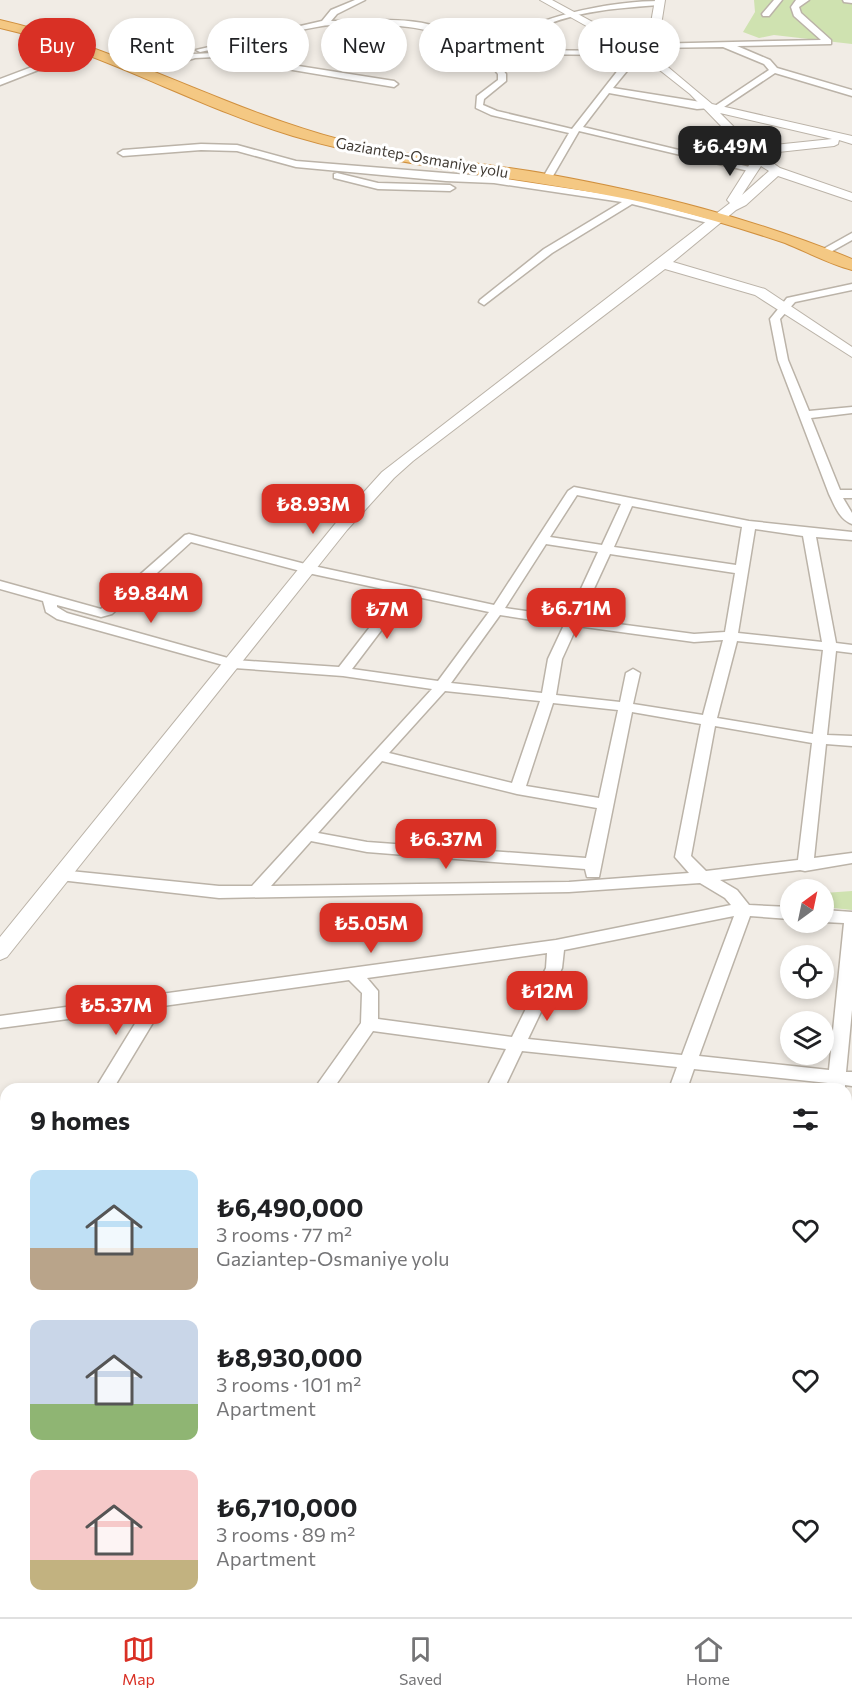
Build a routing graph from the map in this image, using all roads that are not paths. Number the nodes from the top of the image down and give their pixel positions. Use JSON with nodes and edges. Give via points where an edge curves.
{"nodes":[{"id":1,"x":361,"y":0,"type":"edge"},
{"id":2,"x":545,"y":0,"type":"edge"},
{"id":3,"x":777,"y":0,"type":"edge"},
{"id":4,"x":805,"y":0,"type":"edge"},
{"id":5,"x":847,"y":0,"type":"edge"},
{"id":6,"x":852,"y":1,"type":"edge"},
{"id":7,"x":659,"y":2,"type":"edge"},
{"id":8,"x":585,"y":4,"type":"edge"},
{"id":9,"x":571,"y":14,"type":"junction"},
{"id":10,"x":766,"y":14,"type":"dead end"},
{"id":11,"x":329,"y":18,"type":"edge"},
{"id":12,"x":558,"y":18,"type":"edge"},
{"id":13,"x":579,"y":18,"type":"edge"},
{"id":14,"x":657,"y":18,"type":"edge"},
{"id":15,"x":0,"y":24,"type":"edge"},
{"id":16,"x":321,"y":24,"type":"edge"},
{"id":17,"x":18,"y":28,"type":"edge"},
{"id":18,"x":721,"y":43,"type":"junction"},
{"id":19,"x":680,"y":48,"type":"edge"},
{"id":20,"x":195,"y":54,"type":"edge"},
{"id":21,"x":195,"y":56,"type":"edge"},
{"id":22,"x":774,"y":70,"type":"junction"},
{"id":23,"x":27,"y":72,"type":"edge"},
{"id":24,"x":139,"y":72,"type":"edge"},
{"id":25,"x":500,"y":72,"type":"edge"},
{"id":26,"x":625,"y":72,"type":"edge"},
{"id":27,"x":669,"y":72,"type":"edge"},
{"id":28,"x":0,"y":82,"type":"edge"},
{"id":29,"x":394,"y":84,"type":"dead end"},
{"id":30,"x":607,"y":90,"type":"junction"},
{"id":31,"x":852,"y":93,"type":"edge"},
{"id":32,"x":713,"y":107,"type":"junction"},
{"id":33,"x":576,"y":130,"type":"junction"},
{"id":34,"x":852,"y":141,"type":"edge"},
{"id":35,"x":123,"y":153,"type":"dead end"},
{"id":36,"x":754,"y":160,"type":"junction"},
{"id":37,"x":251,"y":165,"type":"dead end"},
{"id":38,"x":773,"y":173,"type":"junction"},
{"id":39,"x":547,"y":179,"type":"junction"},
{"id":40,"x":494,"y":180,"type":"junction"},
{"id":41,"x":852,"y":197,"type":"edge"},
{"id":42,"x":631,"y":201,"type":"junction"},
{"id":43,"x":724,"y":215,"type":"junction"},
{"id":44,"x":852,"y":236,"type":"edge"},
{"id":45,"x":823,"y":252,"type":"junction"},
{"id":46,"x":663,"y":264,"type":"junction"},
{"id":47,"x":852,"y":265,"type":"edge"},
{"id":48,"x":852,"y":287,"type":"edge"},
{"id":49,"x":484,"y":302,"type":"dead end"},
{"id":50,"x":786,"y":307,"type":"junction"},
{"id":51,"x":852,"y":353,"type":"edge"},
{"id":52,"x":852,"y":410,"type":"edge"},
{"id":53,"x":805,"y":415,"type":"junction"},
{"id":54,"x":836,"y":494,"type":"junction"},
{"id":55,"x":852,"y":494,"type":"edge"},
{"id":56,"x":629,"y":500,"type":"junction"},
{"id":57,"x":852,"y":520,"type":"edge"},
{"id":58,"x":749,"y":525,"type":"junction"},
{"id":59,"x":809,"y":533,"type":"junction"},
{"id":60,"x":852,"y":536,"type":"edge"},
{"id":61,"x":543,"y":540,"type":"junction"},
{"id":62,"x":606,"y":552,"type":"junction"},
{"id":63,"x":308,"y":569,"type":"junction"},
{"id":64,"x":741,"y":570,"type":"junction"},
{"id":65,"x":0,"y":585,"type":"edge"},
{"id":66,"x":406,"y":590,"type":"junction"},
{"id":67,"x":49,"y":600,"type":"junction"},
{"id":68,"x":497,"y":610,"type":"junction"},
{"id":69,"x":571,"y":623,"type":"junction"},
{"id":70,"x":731,"y":636,"type":"junction"},
{"id":71,"x":830,"y":646,"type":"junction"},
{"id":72,"x":852,"y":649,"type":"edge"},
{"id":73,"x":234,"y":664,"type":"junction"},
{"id":74,"x":343,"y":672,"type":"junction"},
{"id":75,"x":633,"y":673,"type":"dead end"},
{"id":76,"x":442,"y":686,"type":"junction"},
{"id":77,"x":548,"y":698,"type":"junction"},
{"id":78,"x":627,"y":707,"type":"junction"},
{"id":79,"x":709,"y":720,"type":"junction"},
{"id":80,"x":818,"y":740,"type":"junction"},
{"id":81,"x":852,"y":741,"type":"edge"},
{"id":82,"x":380,"y":756,"type":"junction"},
{"id":83,"x":517,"y":789,"type":"junction"},
{"id":84,"x":603,"y":804,"type":"junction"},
{"id":85,"x":309,"y":834,"type":"junction"},
{"id":86,"x":852,"y":858,"type":"edge"},
{"id":87,"x":592,"y":864,"type":"junction"},
{"id":88,"x":805,"y":866,"type":"junction"},
{"id":89,"x":60,"y":875,"type":"junction"},
{"id":90,"x":703,"y":877,"type":"junction"},
{"id":91,"x":594,"y":885,"type":"junction"},
{"id":92,"x":256,"y":892,"type":"junction"},
{"id":93,"x":744,"y":910,"type":"junction"},
{"id":94,"x":780,"y":913,"type":"edge"},
{"id":95,"x":834,"y":917,"type":"edge"},
{"id":96,"x":852,"y":920,"type":"edge"},
{"id":97,"x":556,"y":945,"type":"junction"},
{"id":98,"x":0,"y":952,"type":"edge"},
{"id":99,"x":353,"y":974,"type":"junction"},
{"id":100,"x":157,"y":1002,"type":"junction"},
{"id":101,"x":0,"y":1022,"type":"edge"},
{"id":102,"x":369,"y":1024,"type":"junction"},
{"id":103,"x":518,"y":1044,"type":"junction"},
{"id":104,"x":687,"y":1064,"type":"junction"},
{"id":105,"x":841,"y":1082,"type":"edge"},
{"id":106,"x":112,"y":1083,"type":"edge"},
{"id":107,"x":327,"y":1083,"type":"edge"},
{"id":108,"x":498,"y":1083,"type":"edge"},
{"id":109,"x":680,"y":1083,"type":"edge"}],
"edges":[{"from":1,"to":11,"type":"street"},
{"from":2,"to":9,"type":"street"},
{"from":3,"to":10,"type":"street"},
{"from":4,"to":18,"type":"street","via":[[795,8],[797,14],[828,42]]},
{"from":5,"to":6,"type":"street"},
{"from":7,"to":8,"type":"street"},
{"from":7,"to":14,"type":"street"},
{"from":8,"to":9,"type":"street"},
{"from":9,"to":12,"type":"street"},
{"from":9,"to":13,"type":"street"},
{"from":15,"to":17,"type":"highway","name":"Gaziantep-Osmaniye yolu"},
{"from":16,"to":20,"type":"street"},
{"from":18,"to":19,"type":"street"},
{"from":18,"to":22,"type":"street","via":[[767,62]]},
{"from":21,"to":29,"type":"street"},
{"from":22,"to":31,"type":"street"},
{"from":22,"to":32,"type":"street"},
{"from":23,"to":28,"type":"street"},
{"from":24,"to":39,"type":"highway","name":"Gaziantep-Osmaniye yolu","via":[[311,137]]},
{"from":25,"to":33,"type":"street","via":[[502,81],[480,98],[478,106]]},
{"from":26,"to":30,"type":"street"},
{"from":27,"to":32,"type":"street"},
{"from":30,"to":32,"type":"street"},
{"from":30,"to":33,"type":"street"},
{"from":32,"to":34,"type":"street"},
{"from":32,"to":36,"type":"street"},
{"from":33,"to":36,"type":"street"},
{"from":33,"to":39,"type":"street"},
{"from":34,"to":36,"type":"street"},
{"from":35,"to":40,"type":"street","via":[[237,148],[296,164]]},
{"from":36,"to":38,"type":"street"},
{"from":36,"to":43,"type":"street"},
{"from":37,"to":40,"type":"street","via":[[262,159],[378,186],[452,188]]},
{"from":38,"to":41,"type":"street"},
{"from":38,"to":43,"type":"street"},
{"from":39,"to":43,"type":"highway","name":"Gaziantep-Osmaniye yolu"},
{"from":40,"to":42,"type":"street"},
{"from":42,"to":43,"type":"street"},
{"from":42,"to":49,"type":"street","via":[[548,251]]},
{"from":43,"to":45,"type":"highway","name":"Gaziantep-Osmaniye yolu"},
{"from":43,"to":46,"type":"street"},
{"from":44,"to":45,"type":"street"},
{"from":45,"to":47,"type":"highway","name":"Gaziantep-Osmaniye yolu"},
{"from":46,"to":50,"type":"street","via":[[745,286]]},
{"from":46,"to":63,"type":"street","via":[[408,458],[368,496]]},
{"from":48,"to":50,"type":"street","via":[[791,300]]},
{"from":50,"to":51,"type":"street"},
{"from":50,"to":53,"type":"street","via":[[775,319],[783,360]]},
{"from":52,"to":53,"type":"street"},
{"from":53,"to":54,"type":"street"},
{"from":54,"to":55,"type":"street"},
{"from":54,"to":57,"type":"street","via":[[841,508]]},
{"from":56,"to":58,"type":"street"},
{"from":56,"to":61,"type":"street","via":[[574,491]]},
{"from":56,"to":62,"type":"street"},
{"from":58,"to":59,"type":"street"},
{"from":58,"to":64,"type":"street"},
{"from":59,"to":60,"type":"street"},
{"from":59,"to":71,"type":"street"},
{"from":61,"to":62,"type":"street"},
{"from":61,"to":68,"type":"street"},
{"from":62,"to":64,"type":"street"},
{"from":62,"to":69,"type":"street"},
{"from":63,"to":66,"type":"street"},
{"from":63,"to":67,"type":"street","via":[[189,538],[104,612],[98,614]]},
{"from":63,"to":73,"type":"street"},
{"from":64,"to":70,"type":"street"},
{"from":65,"to":67,"type":"street"},
{"from":66,"to":68,"type":"street"},
{"from":66,"to":74,"type":"street"},
{"from":67,"to":73,"type":"street","via":[[51,609],[62,616]]},
{"from":68,"to":69,"type":"street"},
{"from":68,"to":76,"type":"street"},
{"from":69,"to":70,"type":"street","via":[[694,638]]},
{"from":69,"to":77,"type":"street","via":[[555,659]]},
{"from":70,"to":71,"type":"street"},
{"from":70,"to":79,"type":"street"},
{"from":71,"to":72,"type":"street"},
{"from":71,"to":80,"type":"street"},
{"from":73,"to":74,"type":"street"},
{"from":73,"to":89,"type":"street"},
{"from":74,"to":76,"type":"street"},
{"from":75,"to":78,"type":"street"},
{"from":76,"to":77,"type":"street"},
{"from":76,"to":82,"type":"street"},
{"from":77,"to":78,"type":"street"},
{"from":77,"to":83,"type":"street"},
{"from":78,"to":79,"type":"street"},
{"from":78,"to":84,"type":"street"},
{"from":79,"to":80,"type":"street"},
{"from":79,"to":90,"type":"street","via":[[683,857]]},
{"from":80,"to":81,"type":"street"},
{"from":80,"to":88,"type":"street"},
{"from":82,"to":83,"type":"street"},
{"from":82,"to":85,"type":"street"},
{"from":83,"to":84,"type":"street"},
{"from":84,"to":87,"type":"street"},
{"from":85,"to":87,"type":"street","via":[[367,847]]},
{"from":85,"to":92,"type":"street"},
{"from":86,"to":88,"type":"street"},
{"from":87,"to":91,"type":"street"},
{"from":88,"to":90,"type":"street"},
{"from":89,"to":92,"type":"street","via":[[219,892]]},
{"from":89,"to":98,"type":"street"},
{"from":90,"to":91,"type":"street"},
{"from":90,"to":93,"type":"street","via":[[731,894]]},
{"from":91,"to":92,"type":"street"},
{"from":93,"to":94,"type":"street"},
{"from":93,"to":97,"type":"street"},
{"from":93,"to":104,"type":"street"},
{"from":95,"to":96,"type":"street"},
{"from":96,"to":105,"type":"street"},
{"from":97,"to":99,"type":"street"},
{"from":97,"to":103,"type":"street","via":[[554,968]]},
{"from":99,"to":100,"type":"street"},
{"from":99,"to":102,"type":"street","via":[[370,991]]},
{"from":100,"to":101,"type":"street"},
{"from":100,"to":106,"type":"street"},
{"from":102,"to":103,"type":"street"},
{"from":102,"to":107,"type":"street"},
{"from":103,"to":104,"type":"street"},
{"from":103,"to":108,"type":"street"},
{"from":104,"to":105,"type":"street"},
{"from":104,"to":109,"type":"street"}]}
